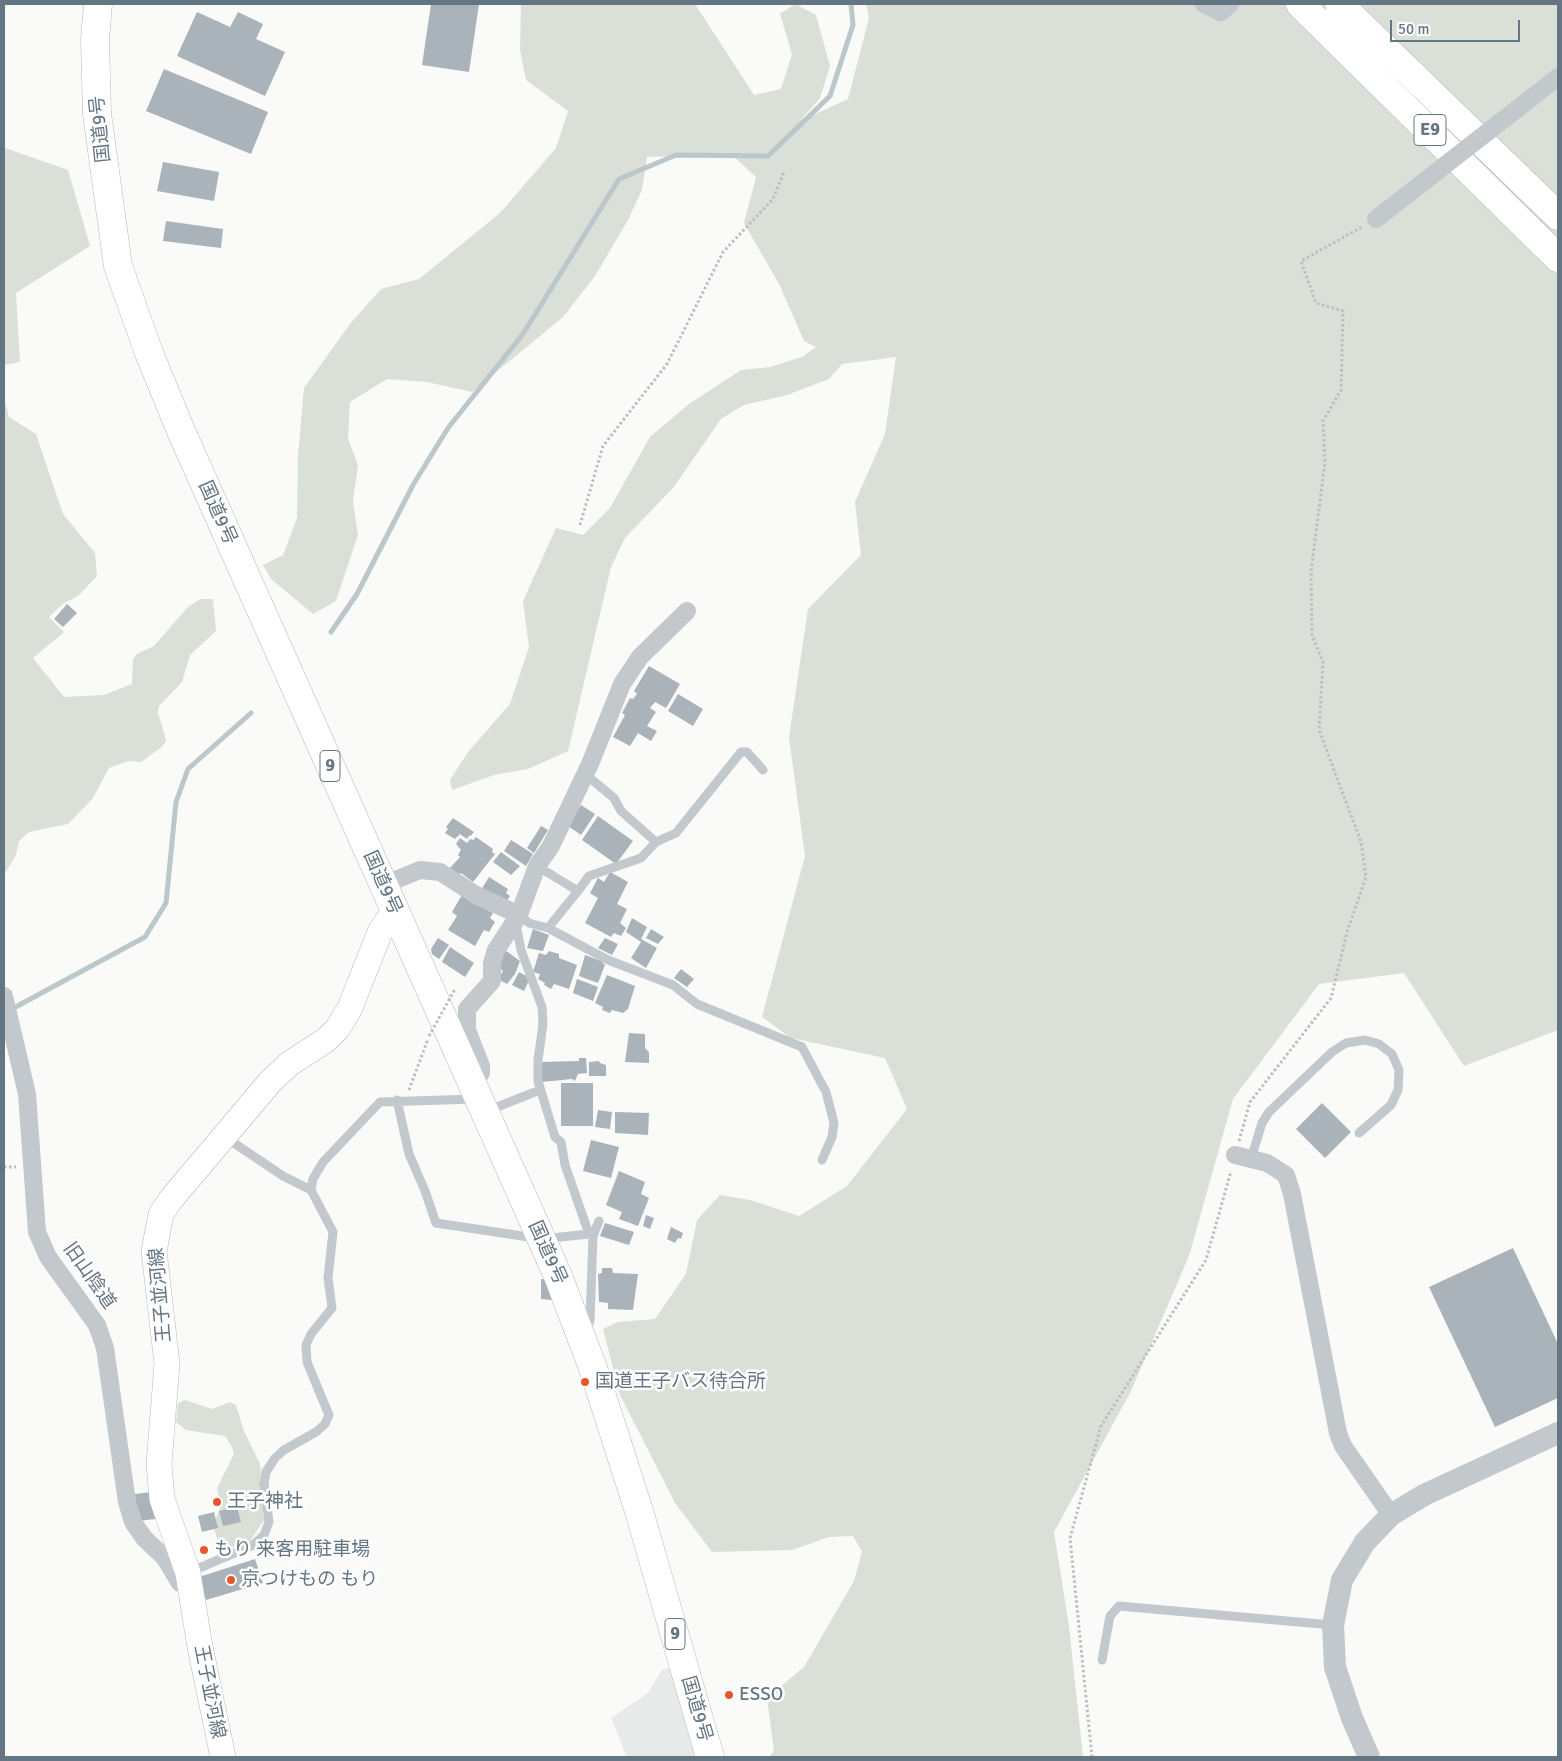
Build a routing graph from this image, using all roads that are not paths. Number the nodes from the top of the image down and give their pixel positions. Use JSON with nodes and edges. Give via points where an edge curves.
{"nodes":[{"id":1,"x":98,"y":4,"type":"edge"},
{"id":2,"x":1204,"y":4,"type":"edge"},
{"id":3,"x":1230,"y":4,"type":"edge"},
{"id":4,"x":1300,"y":4,"type":"edge"},
{"id":5,"x":1340,"y":4,"type":"edge"},
{"id":6,"x":1558,"y":77,"type":"edge"},
{"id":7,"x":1558,"y":216,"type":"edge"},
{"id":8,"x":1376,"y":219,"type":"road end"},
{"id":9,"x":1558,"y":258,"type":"edge"},
{"id":10,"x":687,"y":611,"type":"dead end"},
{"id":11,"x":762,"y":770,"type":"dead end"},
{"id":12,"x":585,"y":774,"type":"junction"},
{"id":13,"x":656,"y":842,"type":"junction"},
{"id":14,"x":537,"y":866,"type":"junction"},
{"id":15,"x":383,"y":885,"type":"junction"},
{"id":16,"x":578,"y":891,"type":"junction"},
{"id":17,"x":394,"y":911,"type":"junction"},
{"id":18,"x":519,"y":915,"type":"junction"},
{"id":19,"x":548,"y":928,"type":"junction"},
{"id":20,"x":4,"y":997,"type":"edge"},
{"id":21,"x":540,"y":1090,"type":"junction"},
{"id":22,"x":475,"y":1092,"type":"junction"},
{"id":23,"x":397,"y":1100,"type":"junction"},
{"id":24,"x":1359,"y":1133,"type":"dead end"},
{"id":25,"x":223,"y":1136,"type":"junction"},
{"id":26,"x":1243,"y":1157,"type":"joint"},
{"id":27,"x":822,"y":1160,"type":"dead end"},
{"id":28,"x":311,"y":1190,"type":"junction"},
{"id":29,"x":599,"y":1221,"type":"dead end"},
{"id":30,"x":591,"y":1235,"type":"junction"},
{"id":31,"x":542,"y":1239,"type":"junction"},
{"id":32,"x":582,"y":1340,"type":"junction"},
{"id":33,"x":1558,"y":1433,"type":"edge"},
{"id":34,"x":1391,"y":1515,"type":"junction"},
{"id":35,"x":189,"y":1580,"type":"junction"},
{"id":36,"x":1333,"y":1625,"type":"junction"},
{"id":37,"x":1102,"y":1660,"type":"dead end"},
{"id":38,"x":223,"y":1757,"type":"edge"},
{"id":39,"x":710,"y":1757,"type":"edge"},
{"id":40,"x":1369,"y":1757,"type":"edge"}],
"edges":[{"from":1,"to":15,"type":"highway","name":"国道9号","number":"9","via":[[95,40],[98,114],[118,266],[181,431]]},
{"from":2,"to":3,"type":"street","via":[[1221,12]]},
{"from":4,"to":9,"type":"highway","number":"E9"},
{"from":5,"to":7,"type":"highway","number":"E9"},
{"from":6,"to":8,"type":"street","bridge":true},
{"from":10,"to":12,"type":"street","via":[[640,657],[622,684]]},
{"from":11,"to":13,"type":"lane","via":[[747,752],[741,752],[676,833]]},
{"from":12,"to":13,"type":"lane","via":[[614,798],[621,811]]},
{"from":12,"to":14,"type":"street","via":[[551,846]]},
{"from":13,"to":16,"type":"lane","via":[[641,858],[589,876]]},
{"from":14,"to":16,"type":"lane"},
{"from":14,"to":18,"type":"street"},
{"from":15,"to":17,"type":"highway","name":"国道9号","number":"9"},
{"from":15,"to":18,"type":"street","via":[[420,870],[440,872],[476,896]]},
{"from":16,"to":19,"type":"lane"},
{"from":17,"to":22,"type":"highway","name":"国道9号","number":"9"},
{"from":17,"to":25,"type":"main road","name":"王子並河線","via":[[380,932],[342,1024],[326,1040],[280,1072]]},
{"from":18,"to":19,"type":"lane","via":[[529,923]]},
{"from":18,"to":21,"type":"lane","via":[[517,929],[521,950],[542,1007],[537,1071]]},
{"from":18,"to":22,"type":"street","via":[[496,950],[492,981],[467,1009],[467,1030],[481,1066]]},
{"from":19,"to":27,"type":"lane","via":[[608,960],[673,985],[697,1004],[802,1047],[826,1092],[834,1123]]},
{"from":20,"to":35,"type":"street","name":"旧山陰道","via":[[27,1094],[37,1232],[57,1271],[98,1325],[105,1348],[127,1502],[133,1522],[165,1558],[180,1583]]},
{"from":21,"to":22,"type":"lane","via":[[497,1107]]},
{"from":21,"to":30,"type":"lane","via":[[555,1137],[561,1142],[565,1165]]},
{"from":22,"to":23,"type":"lane"},
{"from":22,"to":31,"type":"highway","name":"国道9号","number":"9"},
{"from":23,"to":28,"type":"lane","via":[[380,1102],[323,1162],[312,1179]]},
{"from":23,"to":31,"type":"lane","via":[[410,1154],[436,1223]]},
{"from":24,"to":26,"type":"lane","via":[[1391,1104],[1398,1090],[1399,1070],[1392,1054],[1379,1044],[1364,1040],[1346,1043],[1332,1052],[1269,1112]]},
{"from":25,"to":28,"type":"lane","via":[[282,1176]]},
{"from":25,"to":35,"type":"main road","name":"王子並河線","via":[[161,1214],[154,1251],[167,1364],[160,1464],[162,1499]]},
{"from":26,"to":34,"type":"street","via":[[1266,1162],[1286,1175],[1338,1433],[1343,1446]]},
{"from":28,"to":35,"type":"lane","via":[[333,1232],[328,1278],[332,1308],[306,1345],[307,1362],[329,1415],[316,1432],[275,1458],[266,1472],[264,1484],[269,1522],[264,1535],[253,1545]]},
{"from":29,"to":30,"type":"lane"},
{"from":30,"to":31,"type":"lane"},
{"from":30,"to":32,"type":"lane","via":[[590,1320]]},
{"from":31,"to":32,"type":"highway","name":"国道9号","number":"9"},
{"from":32,"to":39,"type":"highway","name":"国道9号","number":"9","via":[[639,1511]]},
{"from":33,"to":34,"type":"street","via":[[1424,1495]]},
{"from":34,"to":36,"type":"street","via":[[1365,1542],[1342,1580]]},
{"from":35,"to":38,"type":"main road","name":"王子並河線"},
{"from":36,"to":37,"type":"lane","via":[[1118,1606],[1110,1616]]},
{"from":36,"to":40,"type":"street","via":[[1335,1667]]}]}
